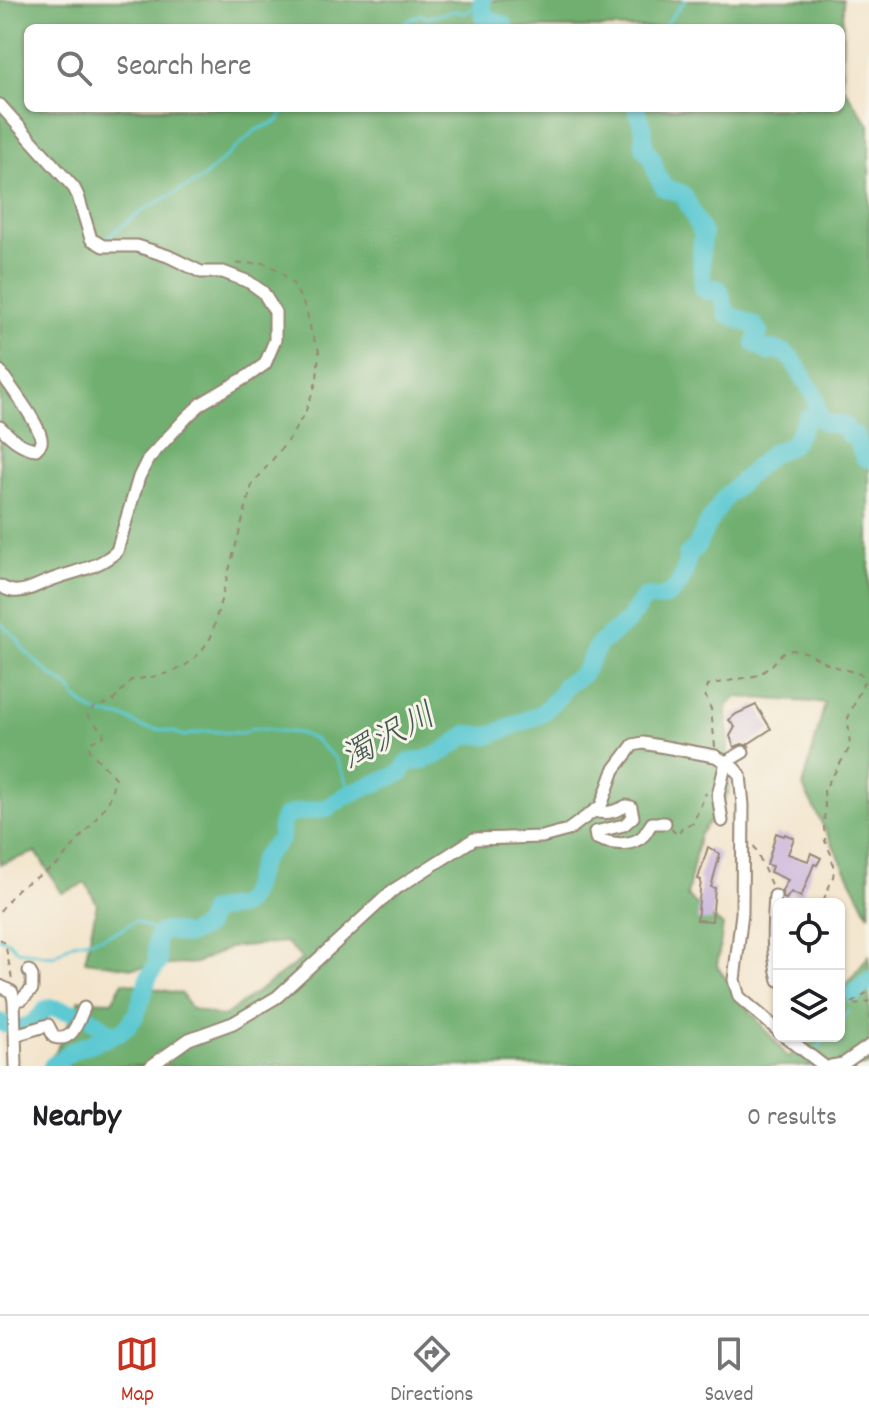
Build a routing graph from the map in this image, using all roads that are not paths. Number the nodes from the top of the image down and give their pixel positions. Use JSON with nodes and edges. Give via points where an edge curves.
{"nodes":[{"id":1,"x":0,"y":105,"type":"edge"},
{"id":2,"x":0,"y":371,"type":"edge"},
{"id":3,"x":0,"y":427,"type":"edge"},
{"id":4,"x":0,"y":586,"type":"edge"},
{"id":5,"x":743,"y":752,"type":"dead end"},
{"id":6,"x":720,"y":759,"type":"junction"},
{"id":7,"x":595,"y":811,"type":"junction"},
{"id":8,"x":722,"y":821,"type":"dead end"},
{"id":9,"x":665,"y":823,"type":"road end"},
{"id":10,"x":773,"y":933,"type":"edge"},
{"id":11,"x":773,"y":955,"type":"edge"},
{"id":12,"x":29,"y":971,"type":"dead end"},
{"id":13,"x":0,"y":986,"type":"edge"},
{"id":14,"x":13,"y":997,"type":"junction"},
{"id":15,"x":84,"y":1008,"type":"dead end"},
{"id":16,"x":773,"y":1026,"type":"edge"},
{"id":17,"x":15,"y":1035,"type":"junction"},
{"id":18,"x":795,"y":1042,"type":"edge"},
{"id":19,"x":869,"y":1046,"type":"edge"},
{"id":20,"x":16,"y":1066,"type":"edge"},
{"id":21,"x":151,"y":1066,"type":"edge"},
{"id":22,"x":824,"y":1066,"type":"edge"},
{"id":23,"x":831,"y":1066,"type":"edge"}],
"edges":[{"from":1,"to":4,"type":"street","via":[[74,188],[91,239],[103,246],[137,246],[201,272],[223,272],[249,282],[263,292],[275,312],[275,340],[265,364],[202,403],[148,459],[117,551],[85,570],[29,590],[14,592]]},
{"from":2,"to":3,"type":"street","via":[[36,426],[40,445],[28,449]]},
{"from":5,"to":6,"type":"street"},
{"from":6,"to":7,"type":"street","via":[[653,744],[633,745]]},
{"from":6,"to":8,"type":"street"},
{"from":6,"to":16,"type":"street","via":[[740,775],[743,805],[742,913],[734,980],[739,997]]},
{"from":7,"to":9,"type":"street","via":[[631,807],[631,821],[595,832],[596,838],[615,844],[637,840],[652,823]]},
{"from":7,"to":21,"type":"street","via":[[568,830],[542,837],[474,839],[392,891],[277,997],[233,1023],[189,1039]]},
{"from":10,"to":11,"type":"street"},
{"from":12,"to":14,"type":"street","via":[[32,989],[22,999]]},
{"from":13,"to":14,"type":"street"},
{"from":14,"to":17,"type":"street"},
{"from":15,"to":17,"type":"street","via":[[62,1039],[54,1037],[48,1025]]},
{"from":17,"to":20,"type":"street"},
{"from":18,"to":22,"type":"street"},
{"from":19,"to":23,"type":"street"}]}
